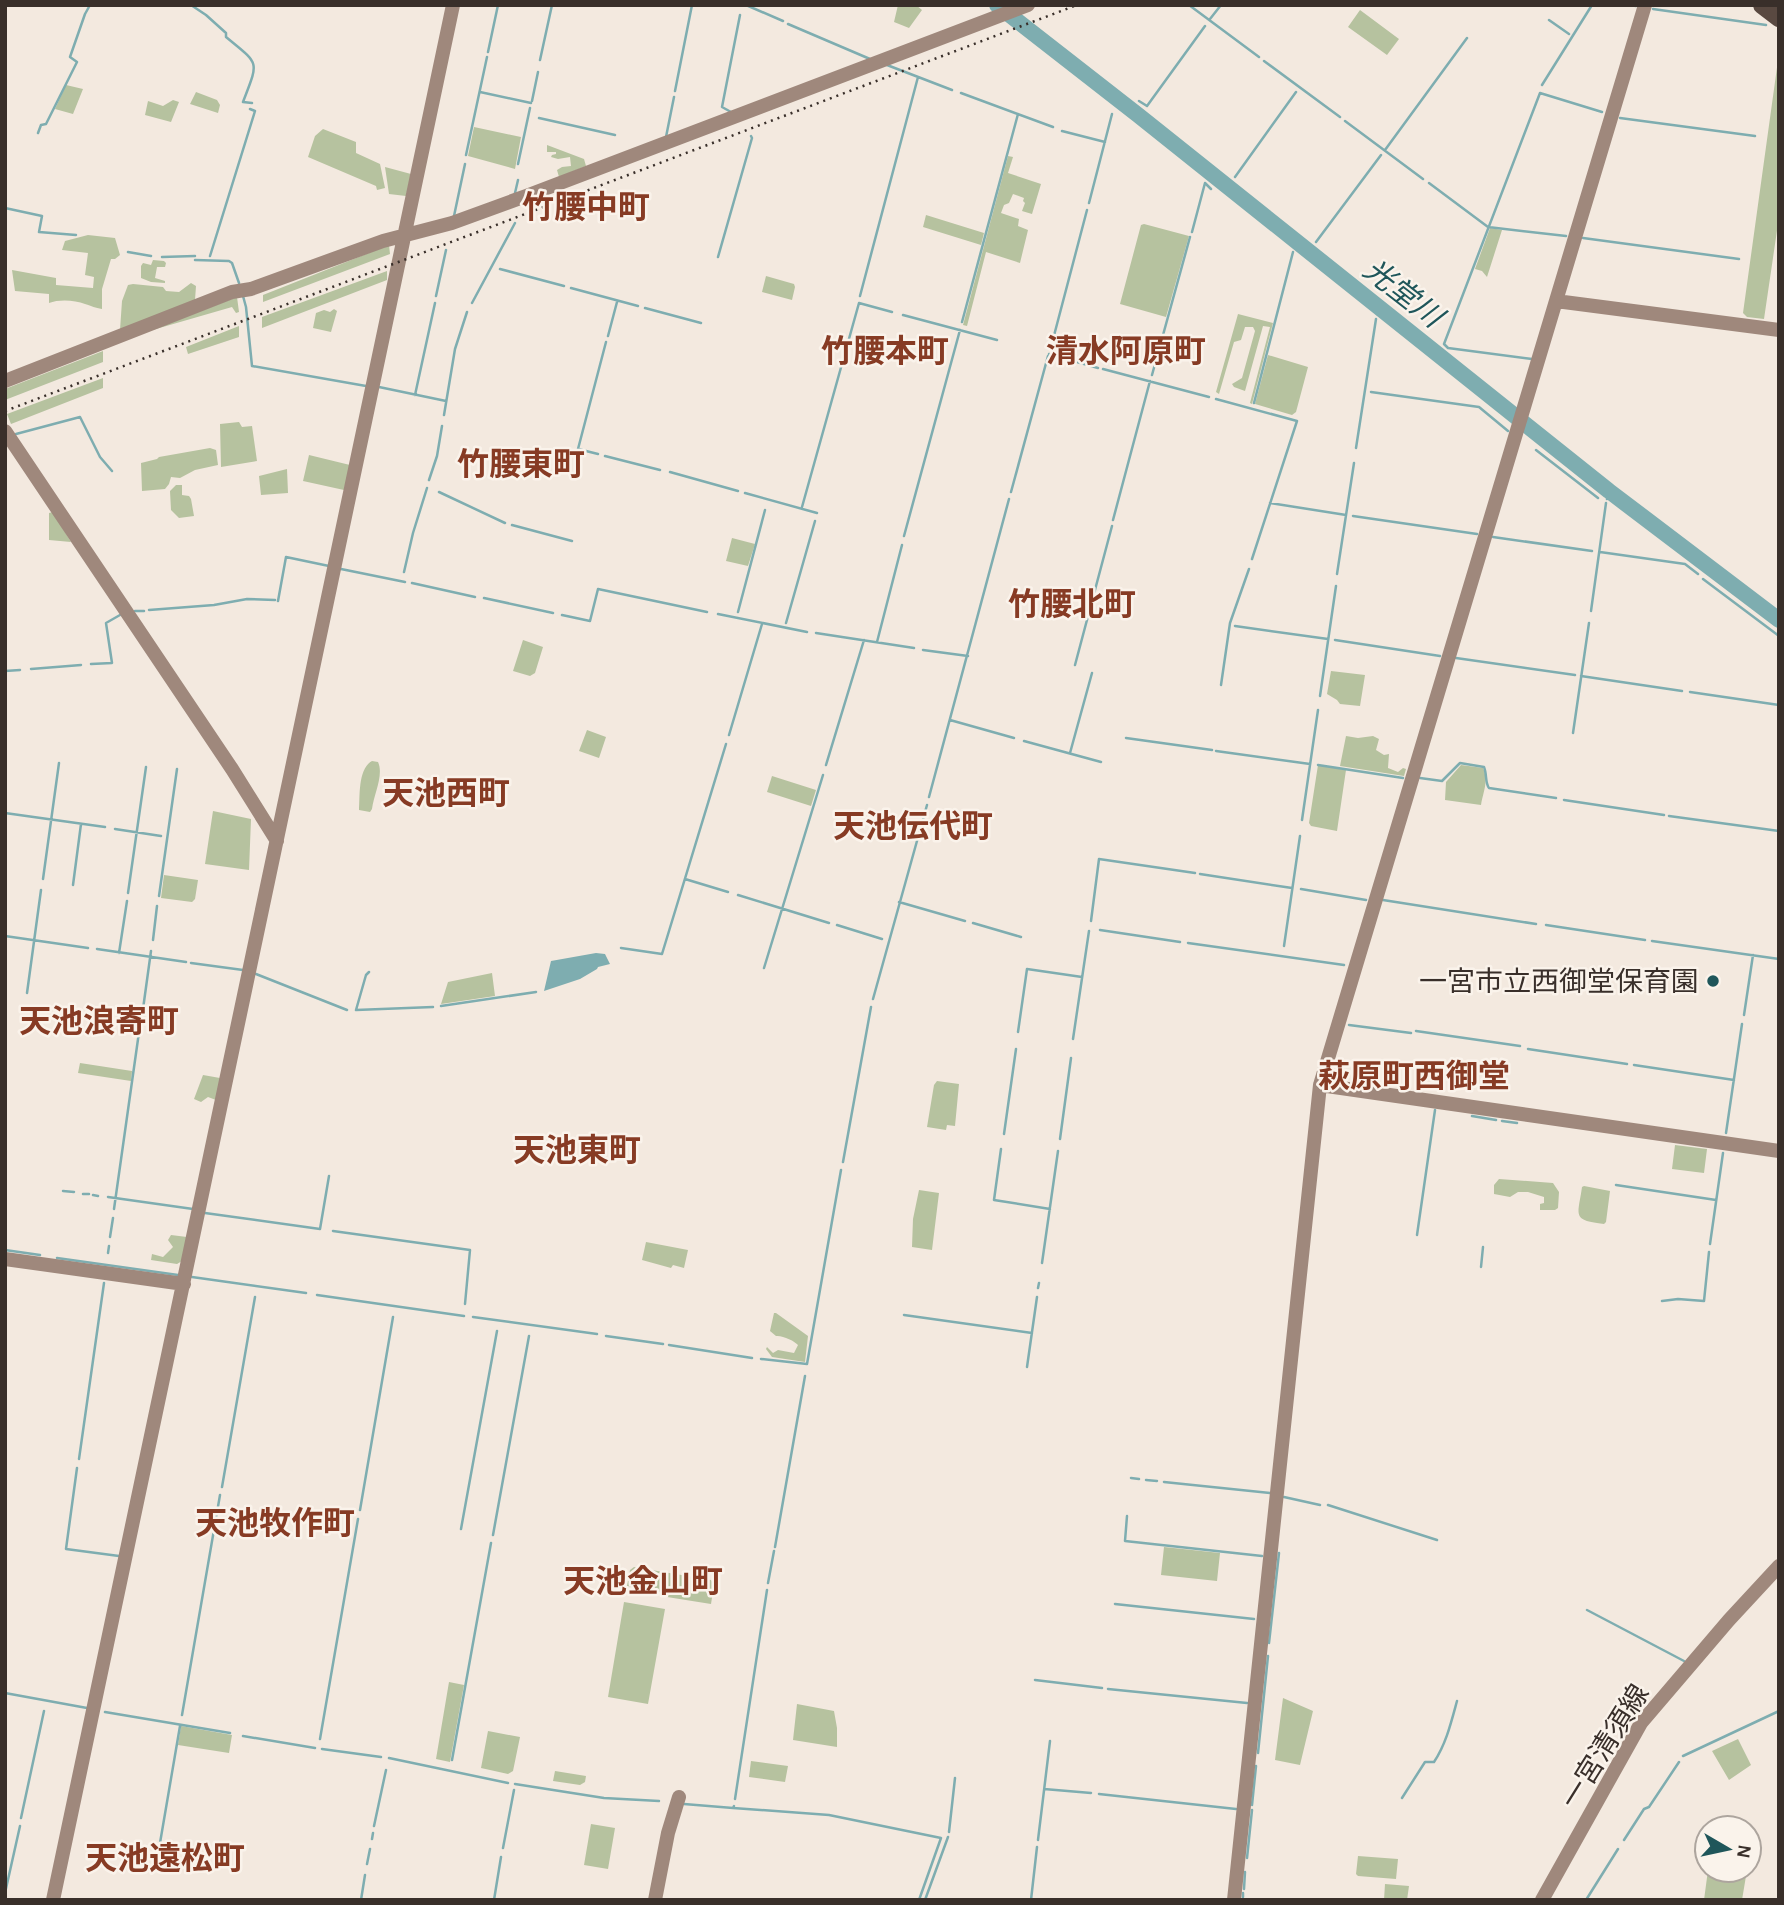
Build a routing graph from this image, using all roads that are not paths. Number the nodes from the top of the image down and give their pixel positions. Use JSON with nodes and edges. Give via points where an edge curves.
{"nodes":[{"id":1,"x":453,"y":5,"type":"edge"},
{"id":2,"x":1645,"y":5,"type":"edge"},
{"id":3,"x":1762,"y":5,"type":"edge"},
{"id":4,"x":1022,"y":8,"type":"edge"},
{"id":5,"x":1779,"y":18,"type":"edge"},
{"id":6,"x":405,"y":235,"type":"junction"},
{"id":7,"x":1556,"y":300,"type":"junction"},
{"id":8,"x":1779,"y":330,"type":"edge"},
{"id":9,"x":5,"y":381,"type":"edge"},
{"id":10,"x":5,"y":431,"type":"edge"},
{"id":11,"x":277,"y":841,"type":"junction"},
{"id":12,"x":1320,"y":1085,"type":"junction"},
{"id":13,"x":1779,"y":1151,"type":"edge"},
{"id":14,"x":5,"y":1259,"type":"edge"},
{"id":15,"x":184,"y":1284,"type":"junction"},
{"id":16,"x":1779,"y":1566,"type":"edge"},
{"id":17,"x":680,"y":1797,"type":"dead end"},
{"id":18,"x":53,"y":1900,"type":"edge"},
{"id":19,"x":655,"y":1900,"type":"edge"},
{"id":20,"x":1234,"y":1900,"type":"edge"},
{"id":21,"x":1542,"y":1900,"type":"edge"}],
"edges":[{"from":1,"to":6,"type":"street"},
{"from":2,"to":7,"type":"street"},
{"from":3,"to":5,"type":"highway"},
{"from":4,"to":6,"type":"street","via":[[491,209]]},
{"from":6,"to":9,"type":"street","via":[[232,292]]},
{"from":6,"to":11,"type":"street"},
{"from":7,"to":8,"type":"street"},
{"from":7,"to":12,"type":"street"},
{"from":10,"to":11,"type":"street"},
{"from":11,"to":15,"type":"street"},
{"from":12,"to":13,"type":"street"},
{"from":12,"to":20,"type":"street"},
{"from":14,"to":15,"type":"street"},
{"from":15,"to":18,"type":"street"},
{"from":16,"to":21,"type":"street","name":"一宮清須線","via":[[1641,1723]]},
{"from":17,"to":19,"type":"street"}]}
